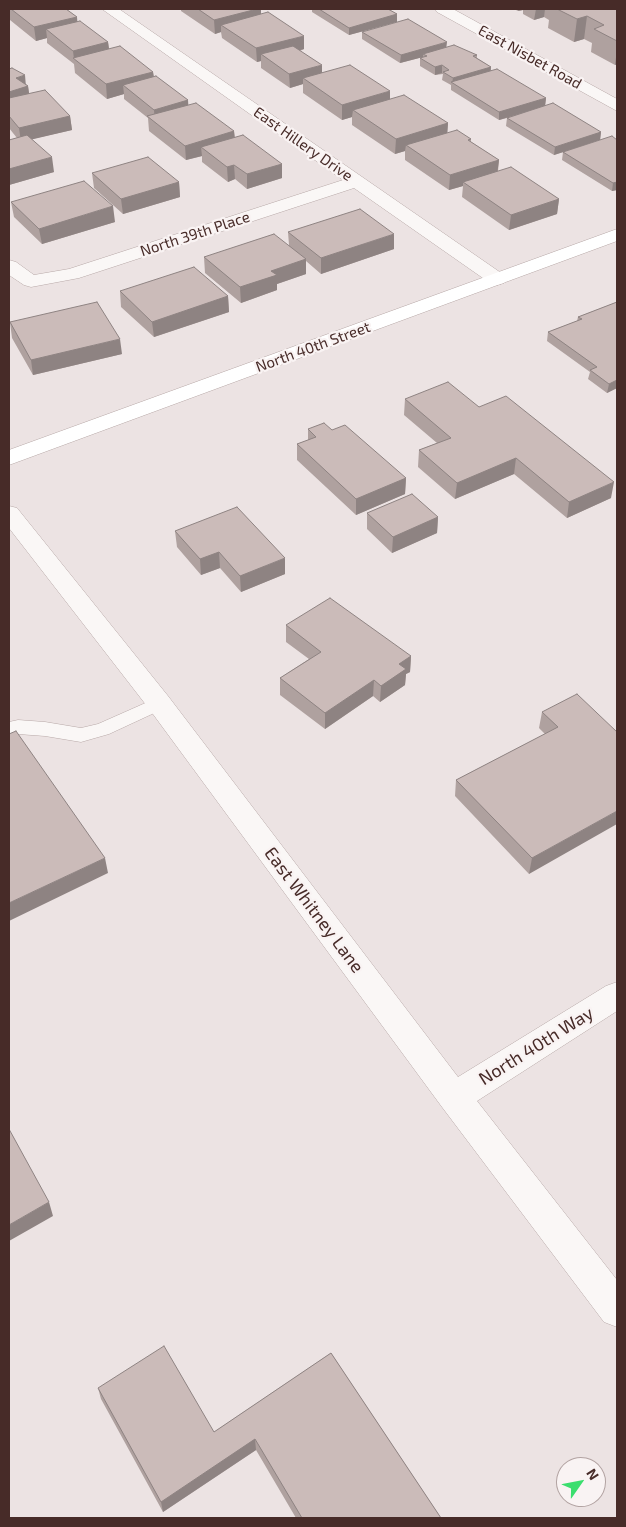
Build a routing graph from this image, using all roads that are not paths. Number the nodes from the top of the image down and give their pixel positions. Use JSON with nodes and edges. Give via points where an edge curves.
{"nodes":[{"id":1,"x":109,"y":9,"type":"edge"},
{"id":2,"x":442,"y":9,"type":"edge"},
{"id":3,"x":617,"y":106,"type":"edge"},
{"id":4,"x":357,"y":181,"type":"junction"},
{"id":5,"x":617,"y":235,"type":"edge"},
{"id":6,"x":9,"y":266,"type":"edge"},
{"id":7,"x":497,"y":279,"type":"junction"},
{"id":8,"x":9,"y":458,"type":"edge"},
{"id":9,"x":9,"y":514,"type":"edge"},
{"id":10,"x":159,"y":703,"type":"junction"},
{"id":11,"x":9,"y":729,"type":"edge"},
{"id":12,"x":617,"y":995,"type":"edge"},
{"id":13,"x":454,"y":1097,"type":"junction"},
{"id":14,"x":617,"y":1309,"type":"edge"}],
"edges":[{"from":1,"to":4,"type":"street","name":"East Hillery Drive"},
{"from":2,"to":3,"type":"street","name":"East Nisbet Road"},
{"from":4,"to":6,"type":"street","name":"North 39th Place","via":[[72,274],[32,281]]},
{"from":4,"to":7,"type":"street","name":"East Hillery Drive"},
{"from":5,"to":7,"type":"main road","name":"North 40th Street"},
{"from":7,"to":8,"type":"main road","name":"North 40th Street"},
{"from":9,"to":10,"type":"street","name":"East Whitney Lane"},
{"from":10,"to":11,"type":"lane","via":[[103,729],[81,735],[45,729]]},
{"from":10,"to":13,"type":"street","name":"East Whitney Lane"},
{"from":12,"to":13,"type":"street","name":"North 40th Way"},
{"from":13,"to":14,"type":"street","name":"East Whitney Lane"}]}
